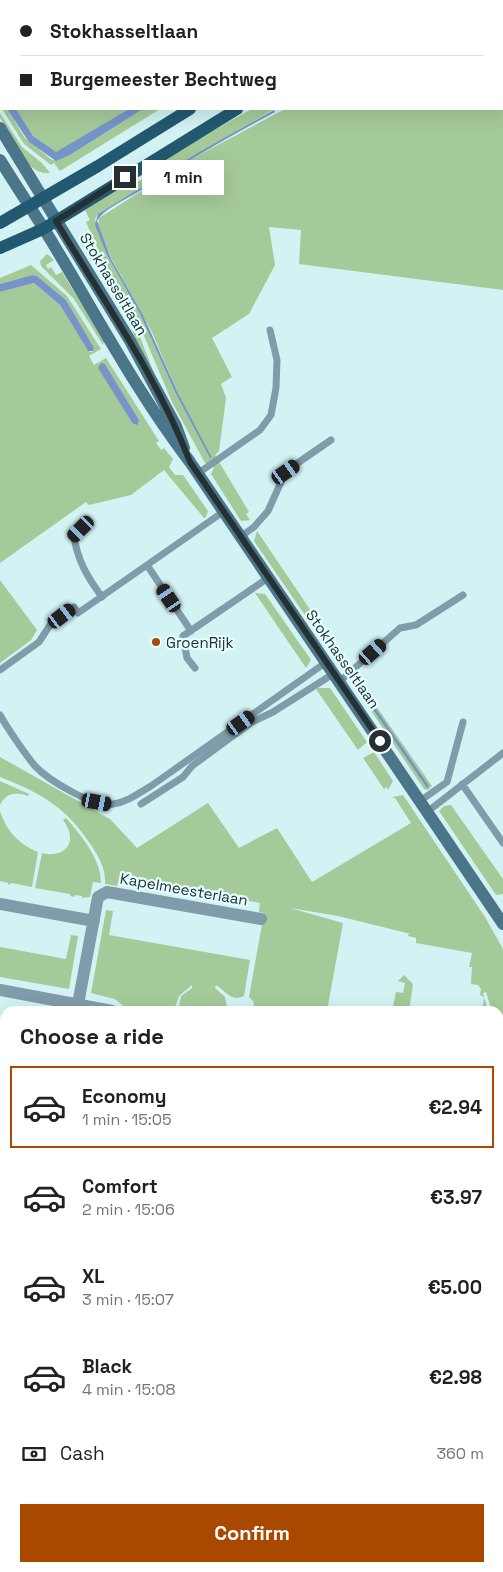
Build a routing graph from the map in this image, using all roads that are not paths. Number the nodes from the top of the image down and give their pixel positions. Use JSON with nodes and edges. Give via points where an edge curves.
{"nodes":[{"id":1,"x":188,"y":110,"type":"edge"},
{"id":2,"x":235,"y":110,"type":"edge"},
{"id":3,"x":0,"y":128,"type":"edge"},
{"id":4,"x":0,"y":160,"type":"edge"},
{"id":5,"x":42,"y":198,"type":"junction"},
{"id":6,"x":29,"y":206,"type":"junction"},
{"id":7,"x":56,"y":221,"type":"junction"},
{"id":8,"x":0,"y":223,"type":"edge"},
{"id":9,"x":43,"y":229,"type":"junction"},
{"id":10,"x":0,"y":248,"type":"edge"},
{"id":11,"x":270,"y":330,"type":"dead end"},
{"id":12,"x":331,"y":440,"type":"dead end"},
{"id":13,"x":190,"y":462,"type":"junction"},
{"id":14,"x":198,"y":474,"type":"junction"},
{"id":15,"x":223,"y":512,"type":"junction"},
{"id":16,"x":88,"y":522,"type":"dead end"},
{"id":17,"x":240,"y":537,"type":"junction"},
{"id":18,"x":147,"y":565,"type":"junction"},
{"id":19,"x":268,"y":578,"type":"junction"},
{"id":20,"x":463,"y":595,"type":"dead end"},
{"id":21,"x":102,"y":597,"type":"junction"},
{"id":22,"x":191,"y":631,"type":"junction"},
{"id":23,"x":325,"y":662,"type":"junction"},
{"id":24,"x":194,"y":668,"type":"dead end"},
{"id":25,"x":0,"y":670,"type":"edge"},
{"id":26,"x":336,"y":678,"type":"junction"},
{"id":27,"x":0,"y":715,"type":"edge"},
{"id":28,"x":463,"y":722,"type":"dead end"},
{"id":29,"x":503,"y":753,"type":"edge"},
{"id":30,"x":462,"y":784,"type":"junction"},
{"id":31,"x":420,"y":801,"type":"junction"},
{"id":32,"x":141,"y":804,"type":"dead end"},
{"id":33,"x":427,"y":812,"type":"junction"},
{"id":34,"x":503,"y":843,"type":"edge"},
{"id":35,"x":0,"y":904,"type":"edge"},
{"id":36,"x":261,"y":919,"type":"dead end"},
{"id":37,"x":94,"y":921,"type":"junction"},
{"id":38,"x":503,"y":924,"type":"edge"},
{"id":39,"x":0,"y":990,"type":"edge"},
{"id":40,"x":78,"y":1004,"type":"junction"},
{"id":41,"x":88,"y":1006,"type":"edge"}],
"edges":[{"from":1,"to":5,"type":"main road"},
{"from":2,"to":7,"type":"main road"},
{"from":3,"to":5,"type":"street","name":"Stokhasseltlaan"},
{"from":4,"to":6,"type":"street","name":"Stokhasseltlaan"},
{"from":5,"to":6,"type":"main road"},
{"from":5,"to":7,"type":"street","name":"Stokhasseltlaan"},
{"from":6,"to":8,"type":"main road"},
{"from":6,"to":9,"type":"street","name":"Stokhasseltlaan"},
{"from":7,"to":9,"type":"main road"},
{"from":7,"to":13,"type":"street","name":"Stokhasseltlaan","via":[[147,370],[176,426]]},
{"from":9,"to":10,"type":"main road"},
{"from":9,"to":13,"type":"street","name":"Stokhasseltlaan","via":[[123,364]]},
{"from":11,"to":14,"type":"lane","via":[[277,360],[272,415],[260,430]]},
{"from":12,"to":17,"type":"lane","via":[[286,472],[268,511]]},
{"from":13,"to":14,"type":"street","name":"Stokhasseltlaan"},
{"from":14,"to":15,"type":"street","name":"Stokhasseltlaan"},
{"from":15,"to":17,"type":"street","name":"Stokhasseltlaan"},
{"from":15,"to":18,"type":"lane"},
{"from":16,"to":21,"type":"lane","via":[[74,536],[76,550],[87,576]]},
{"from":17,"to":19,"type":"street","name":"Stokhasseltlaan"},
{"from":18,"to":21,"type":"lane"},
{"from":18,"to":22,"type":"lane"},
{"from":19,"to":22,"type":"lane"},
{"from":19,"to":23,"type":"street","name":"Stokhasseltlaan"},
{"from":20,"to":26,"type":"lane","via":[[416,625],[400,628]]},
{"from":21,"to":25,"type":"lane","via":[[78,614],[74,607],[50,625],[39,642]]},
{"from":22,"to":24,"type":"lane","via":[[183,636],[187,658]]},
{"from":23,"to":26,"type":"street","name":"Stokhasseltlaan"},
{"from":23,"to":27,"type":"lane","via":[[151,786],[128,800],[111,805],[77,794],[36,766]]},
{"from":26,"to":31,"type":"street","name":"Stokhasseltlaan"},
{"from":26,"to":32,"type":"lane","via":[[252,722],[192,766],[183,777]]},
{"from":28,"to":31,"type":"lane","via":[[447,782]]},
{"from":29,"to":30,"type":"lane"},
{"from":30,"to":33,"type":"lane"},
{"from":30,"to":34,"type":"lane"},
{"from":31,"to":33,"type":"street","name":"Stokhasseltlaan"},
{"from":33,"to":38,"type":"street","name":"Stokhasseltlaan","via":[[497,908]]},
{"from":35,"to":37,"type":"street"},
{"from":36,"to":37,"type":"street","name":"Kapelmeesterlaan","via":[[107,892],[98,897]]},
{"from":37,"to":40,"type":"street","name":"Kapelmeesterlaan"},
{"from":39,"to":40,"type":"street"},
{"from":40,"to":41,"type":"street"}]}
